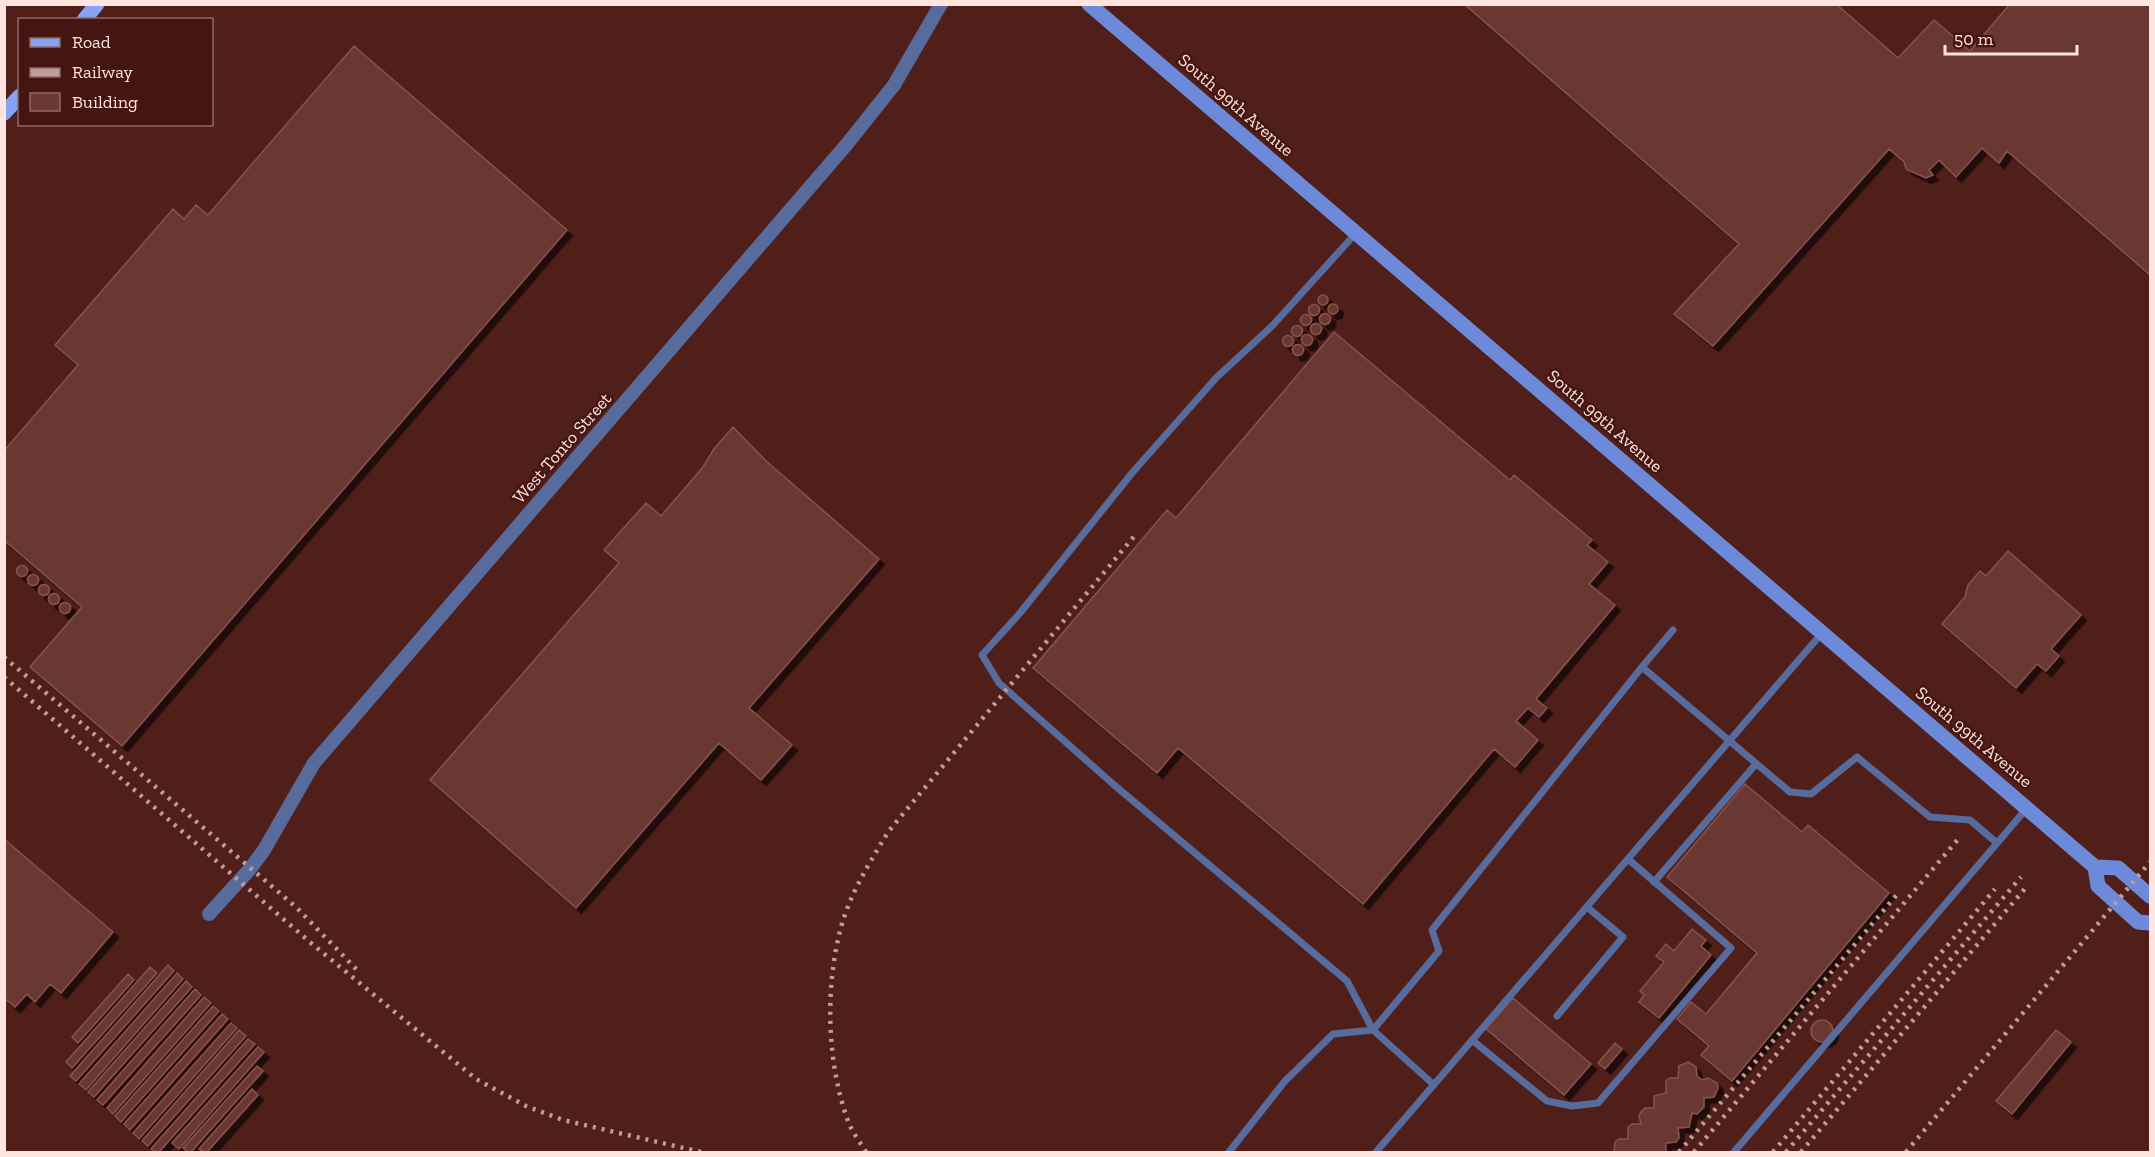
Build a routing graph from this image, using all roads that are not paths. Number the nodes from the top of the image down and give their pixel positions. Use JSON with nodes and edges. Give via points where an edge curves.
{"nodes":[{"id":1,"x":97,"y":4,"type":"edge"},
{"id":2,"x":941,"y":4,"type":"edge"},
{"id":3,"x":1089,"y":4,"type":"edge"},
{"id":4,"x":86,"y":18,"type":"edge"},
{"id":5,"x":18,"y":98,"type":"edge"},
{"id":6,"x":4,"y":113,"type":"edge"},
{"id":7,"x":1356,"y":233,"type":"junction"},
{"id":8,"x":1673,"y":630,"type":"dead end"},
{"id":9,"x":1822,"y":633,"type":"junction"},
{"id":10,"x":1642,"y":667,"type":"junction"},
{"id":11,"x":1728,"y":741,"type":"junction"},
{"id":12,"x":1756,"y":764,"type":"junction"},
{"id":13,"x":2027,"y":808,"type":"junction"},
{"id":14,"x":1997,"y":843,"type":"junction"},
{"id":15,"x":1628,"y":859,"type":"junction"},
{"id":16,"x":2096,"y":867,"type":"junction"},
{"id":17,"x":1654,"y":882,"type":"junction"},
{"id":18,"x":2151,"y":896,"type":"edge"},
{"id":19,"x":1587,"y":907,"type":"junction"},
{"id":20,"x":209,"y":914,"type":"dead end"},
{"id":21,"x":2151,"y":923,"type":"edge"},
{"id":22,"x":1557,"y":1017,"type":"dead end"},
{"id":23,"x":1373,"y":1030,"type":"junction"},
{"id":24,"x":1472,"y":1040,"type":"junction"},
{"id":25,"x":1434,"y":1085,"type":"junction"},
{"id":26,"x":1229,"y":1152,"type":"edge"},
{"id":27,"x":1376,"y":1152,"type":"edge"},
{"id":28,"x":1734,"y":1152,"type":"edge"}],
"edges":[{"from":1,"to":4,"type":"main road"},
{"from":2,"to":20,"type":"street","name":"West Tonto Street","via":[[894,85],[847,144],[314,763],[264,850]]},
{"from":3,"to":7,"type":"main road","name":"South 99th Avenue"},
{"from":5,"to":6,"type":"main road"},
{"from":7,"to":9,"type":"main road","name":"South 99th Avenue"},
{"from":7,"to":23,"type":"lane","via":[[1273,325],[1216,378],[982,655],[999,683],[1347,981]]},
{"from":8,"to":10,"type":"lane"},
{"from":9,"to":11,"type":"lane"},
{"from":9,"to":13,"type":"main road","name":"South 99th Avenue"},
{"from":10,"to":11,"type":"lane"},
{"from":10,"to":23,"type":"lane","via":[[1432,930],[1439,951]]},
{"from":11,"to":12,"type":"lane"},
{"from":11,"to":15,"type":"lane"},
{"from":12,"to":14,"type":"lane","via":[[1790,792],[1811,794],[1857,757],[1930,817],[1970,820]]},
{"from":12,"to":17,"type":"lane"},
{"from":13,"to":14,"type":"lane"},
{"from":13,"to":16,"type":"main road","name":"South 99th Avenue"},
{"from":14,"to":28,"type":"lane"},
{"from":15,"to":17,"type":"lane"},
{"from":15,"to":19,"type":"lane"},
{"from":16,"to":18,"type":"main road","name":"South 99th Avenue","via":[[2118,868]]},
{"from":16,"to":21,"type":"main road","name":"South 99th Avenue","via":[[2098,886],[2138,922]]},
{"from":17,"to":24,"type":"lane","via":[[1731,948],[1598,1103],[1572,1106],[1547,1101]]},
{"from":19,"to":22,"type":"lane","via":[[1623,937]]},
{"from":19,"to":24,"type":"lane"},
{"from":23,"to":25,"type":"lane"},
{"from":23,"to":26,"type":"lane","via":[[1333,1034],[1285,1081]]},
{"from":24,"to":25,"type":"lane"},
{"from":25,"to":27,"type":"lane"}]}
